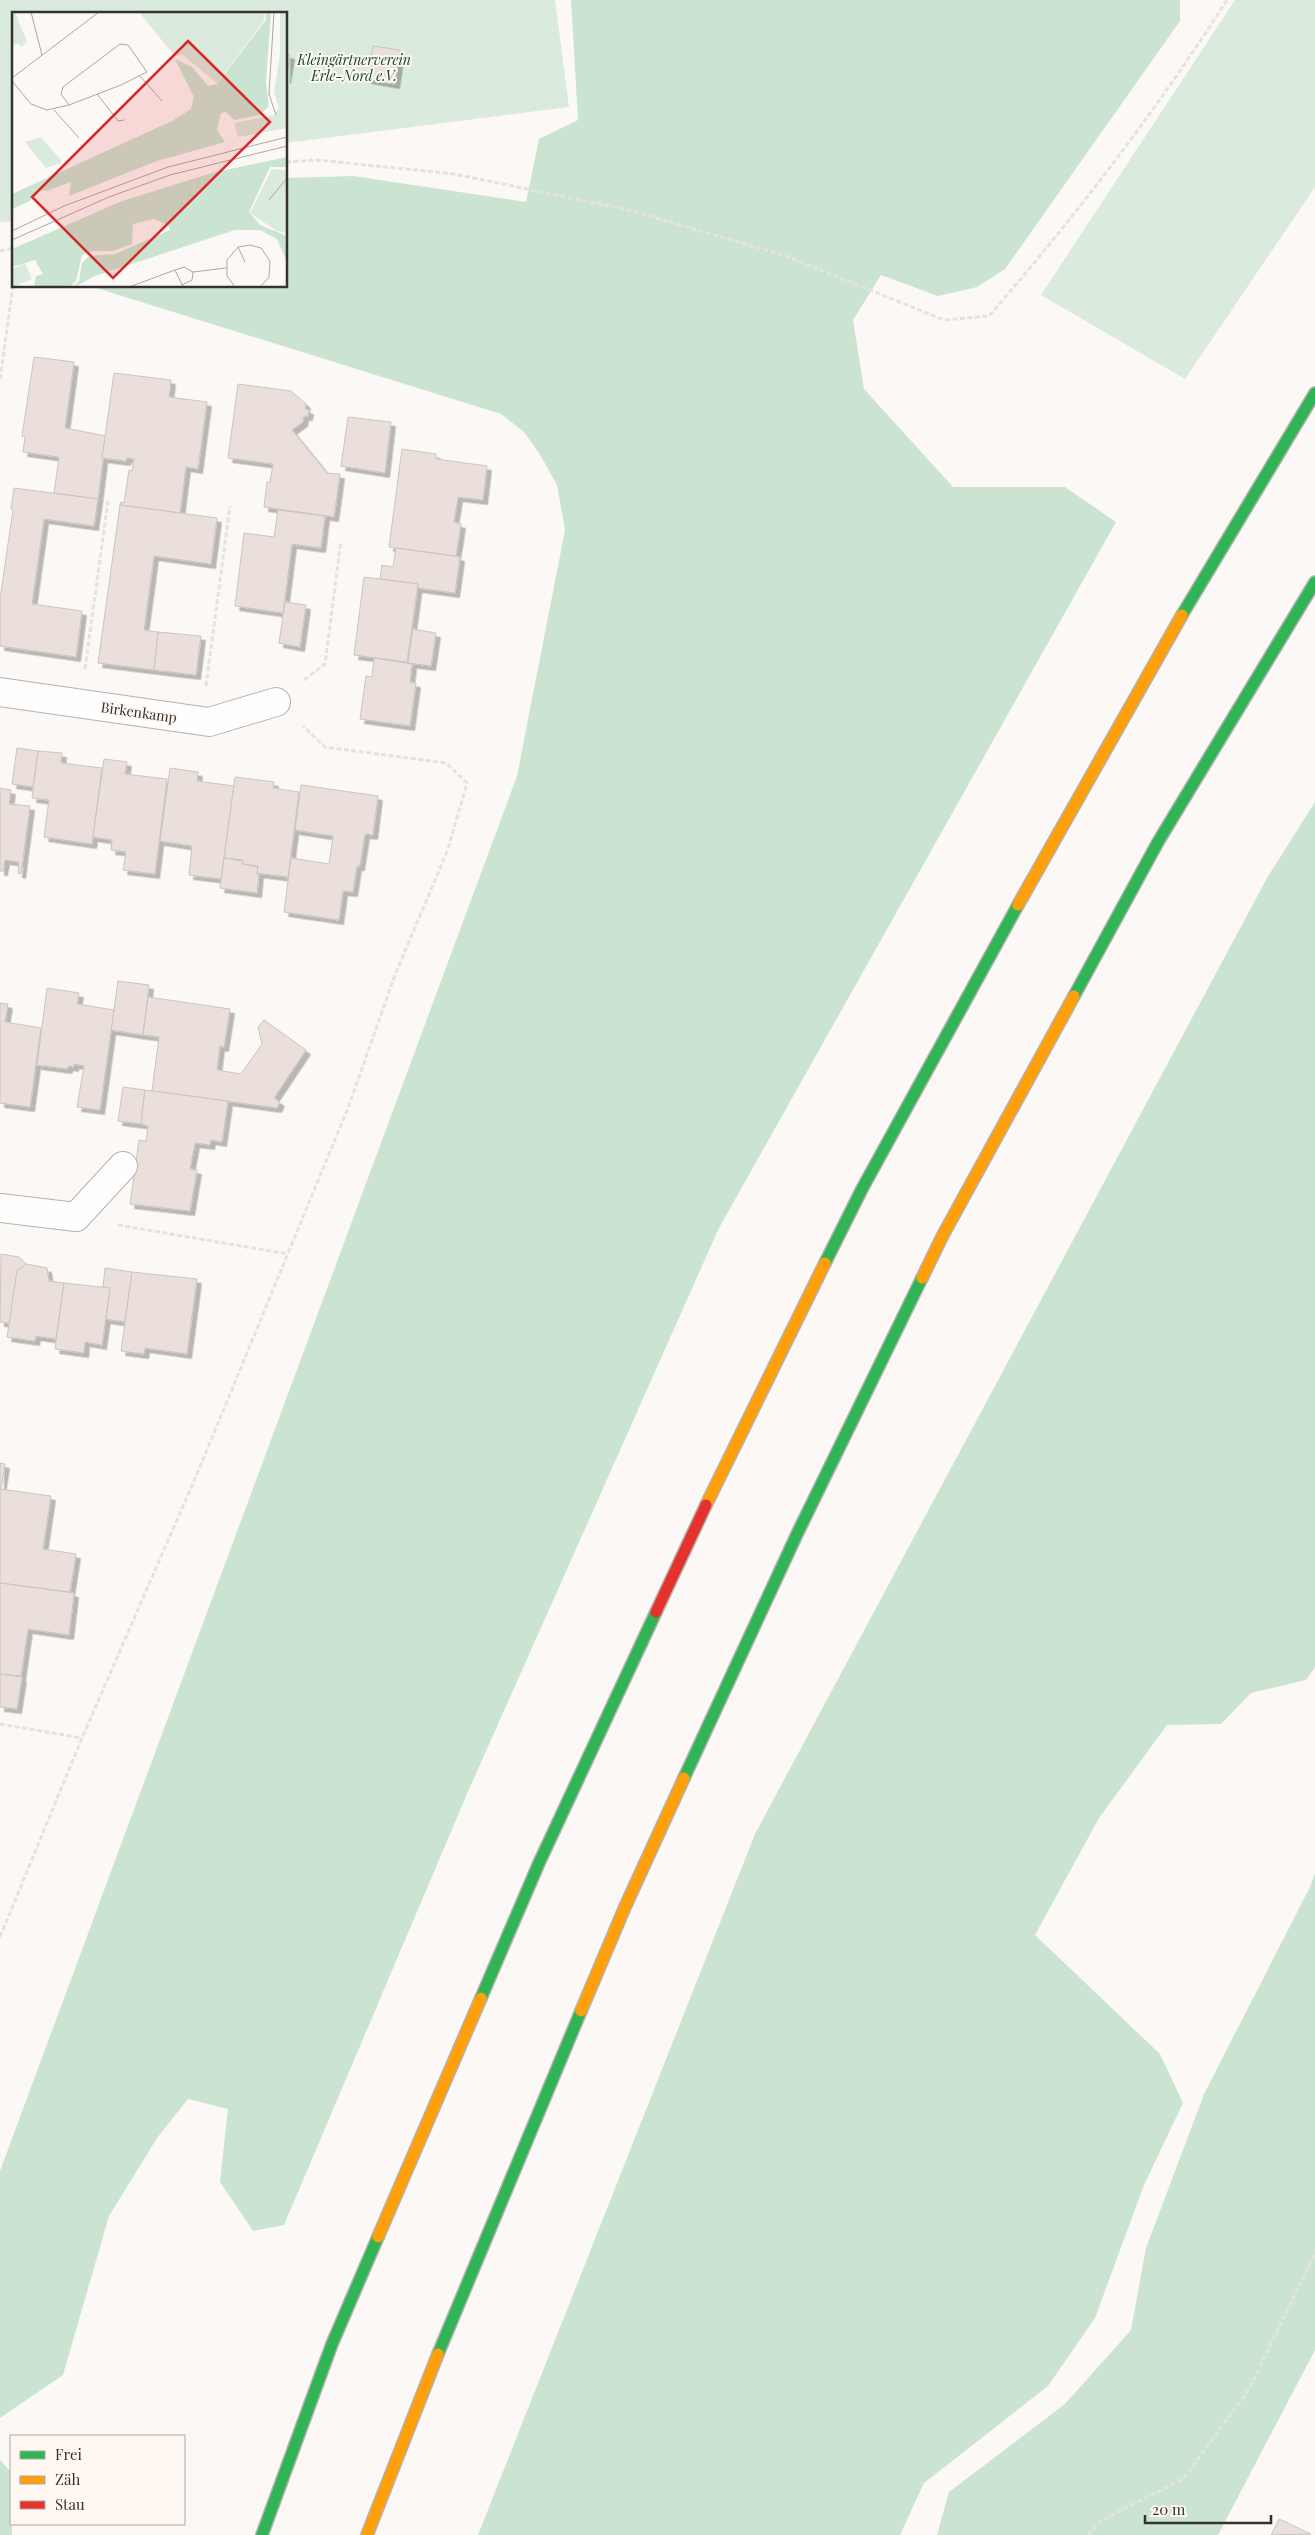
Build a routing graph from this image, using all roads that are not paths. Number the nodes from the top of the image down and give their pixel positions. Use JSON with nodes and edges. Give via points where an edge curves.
{"nodes":[{"id":1,"x":1315,"y":393,"type":"edge"},
{"id":2,"x":1315,"y":582,"type":"edge"},
{"id":3,"x":0,"y":692,"type":"edge"},
{"id":4,"x":276,"y":702,"type":"road end"},
{"id":5,"x":123,"y":1166,"type":"dead end"},
{"id":6,"x":0,"y":1208,"type":"edge"},
{"id":7,"x":262,"y":2535,"type":"edge"},
{"id":8,"x":367,"y":2535,"type":"edge"}],
"edges":[{"from":1,"to":7,"type":"highway","via":[[1222,544],[1078,795],[881,1154],[711,1495],[539,1863],[332,2344]]},
{"from":2,"to":8,"type":"highway","via":[[1158,842],[953,1218],[798,1532],[625,1907],[425,2385]]},
{"from":3,"to":4,"type":"street","name":"Birkenkamp","via":[[209,722]]},
{"from":5,"to":6,"type":"street","via":[[76,1217]]}]}
